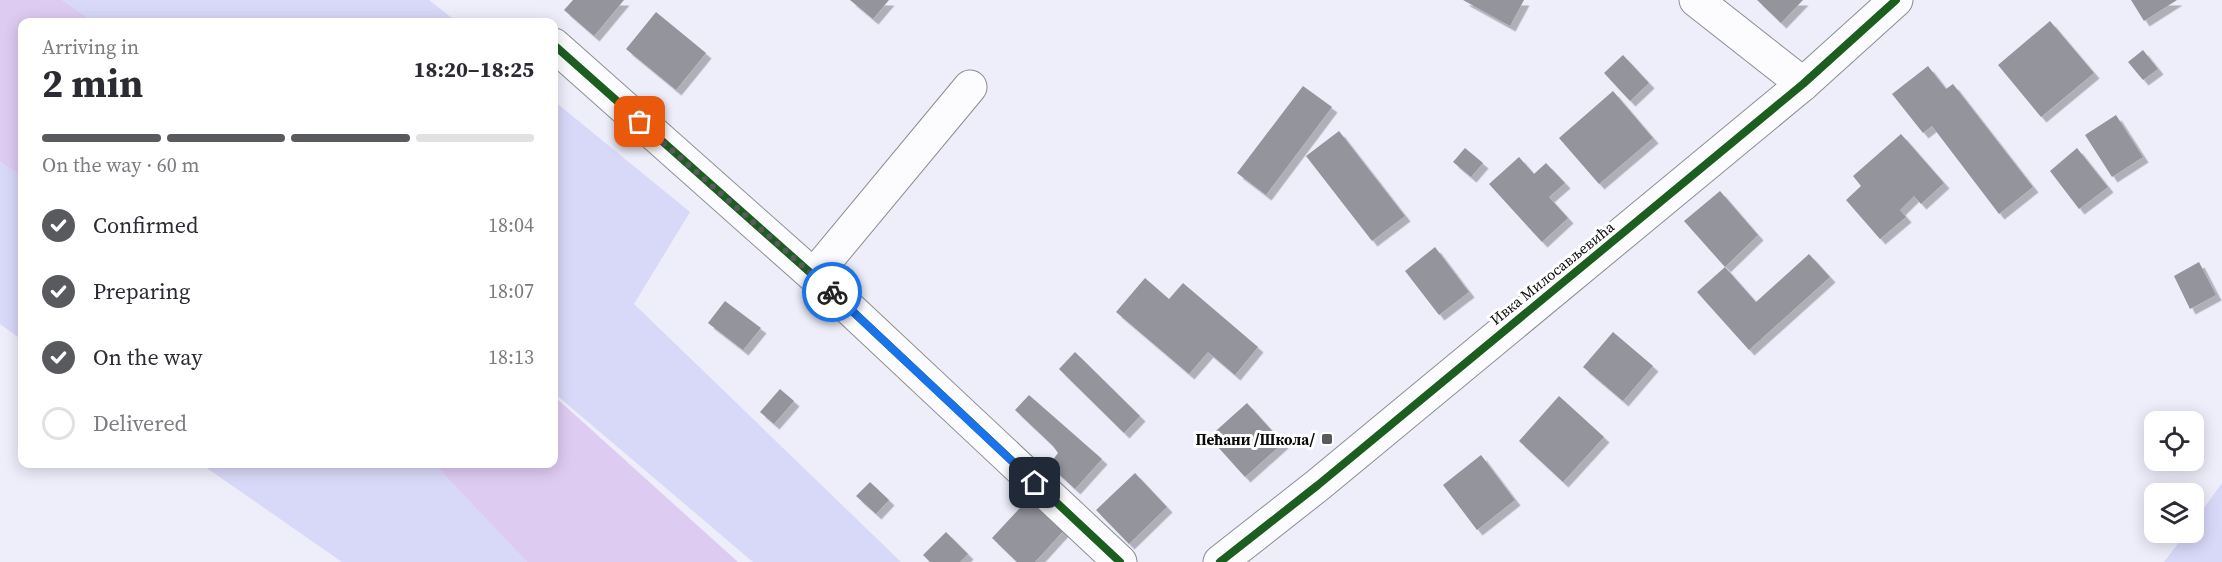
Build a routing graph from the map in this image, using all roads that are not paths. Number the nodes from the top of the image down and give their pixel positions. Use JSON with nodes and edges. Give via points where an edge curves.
{"nodes":[{"id":1,"x":1696,"y":0,"type":"edge"},
{"id":2,"x":1896,"y":0,"type":"edge"},
{"id":3,"x":558,"y":49,"type":"edge"},
{"id":4,"x":1803,"y":84,"type":"junction"},
{"id":5,"x":970,"y":87,"type":"dead end"},
{"id":6,"x":813,"y":275,"type":"junction"},
{"id":7,"x":1120,"y":562,"type":"edge"},
{"id":8,"x":1220,"y":562,"type":"edge"}],
"edges":[{"from":1,"to":4,"type":"street"},
{"from":2,"to":4,"type":"street","name":"Ивка Милосављевића"},
{"from":3,"to":6,"type":"street"},
{"from":4,"to":8,"type":"street","name":"Ивка Милосављевића"},
{"from":5,"to":6,"type":"street"},
{"from":6,"to":7,"type":"street"}]}
